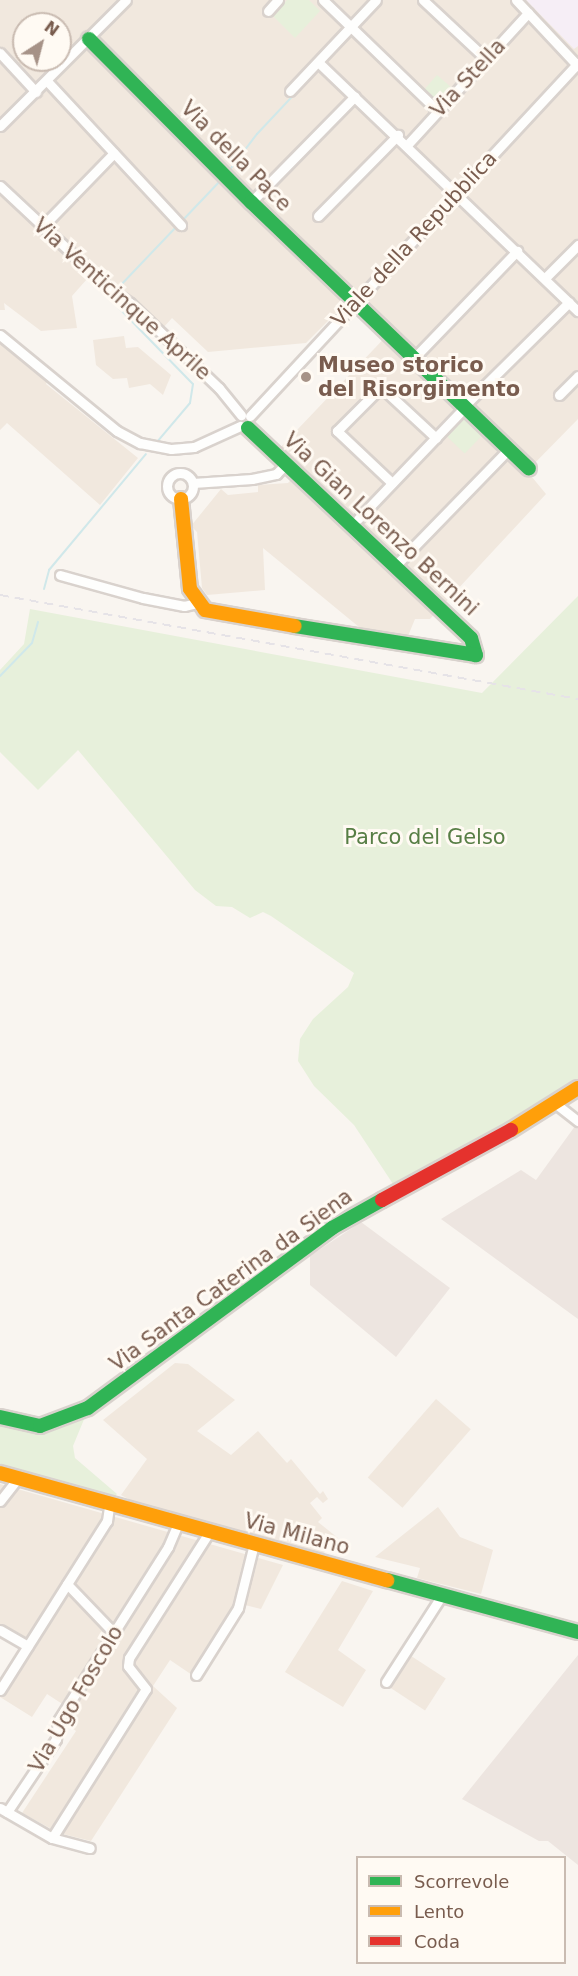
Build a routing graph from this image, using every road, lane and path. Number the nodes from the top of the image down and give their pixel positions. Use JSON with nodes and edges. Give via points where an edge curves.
{"nodes":[{"id":1,"x":126,"y":0,"type":"edge"},
{"id":2,"x":278,"y":0,"type":"edge"},
{"id":3,"x":323,"y":0,"type":"edge"},
{"id":4,"x":376,"y":0,"type":"edge"},
{"id":5,"x":423,"y":0,"type":"edge"},
{"id":6,"x":516,"y":0,"type":"edge"},
{"id":7,"x":268,"y":11,"type":"dead end"},
{"id":8,"x":528,"y":13,"type":"junction"},
{"id":9,"x":352,"y":30,"type":"junction"},
{"id":10,"x":89,"y":39,"type":"junction"},
{"id":11,"x":0,"y":53,"type":"edge"},
{"id":12,"x":486,"y":59,"type":"junction"},
{"id":13,"x":320,"y":64,"type":"junction"},
{"id":14,"x":577,"y":65,"type":"edge"},
{"id":15,"x":47,"y":81,"type":"junction"},
{"id":16,"x":290,"y":91,"type":"dead end"},
{"id":17,"x":36,"y":92,"type":"junction"},
{"id":18,"x":355,"y":96,"type":"junction"},
{"id":19,"x":438,"y":111,"type":"junction"},
{"id":20,"x":0,"y":126,"type":"edge"},
{"id":21,"x":398,"y":135,"type":"junction"},
{"id":22,"x":408,"y":144,"type":"junction"},
{"id":23,"x":114,"y":153,"type":"junction"},
{"id":24,"x":0,"y":186,"type":"edge"},
{"id":25,"x":458,"y":194,"type":"junction"},
{"id":26,"x":252,"y":202,"type":"junction"},
{"id":27,"x":318,"y":216,"type":"dead end"},
{"id":28,"x":180,"y":223,"type":"dead end"},
{"id":29,"x":42,"y":227,"type":"junction"},
{"id":30,"x":578,"y":245,"type":"edge"},
{"id":31,"x":517,"y":252,"type":"junction"},
{"id":32,"x":545,"y":278,"type":"junction"},
{"id":33,"x":356,"y":302,"type":"junction"},
{"id":34,"x":569,"y":302,"type":"junction"},
{"id":35,"x":578,"y":311,"type":"edge"},
{"id":36,"x":0,"y":335,"type":"edge"},
{"id":37,"x":414,"y":358,"type":"junction"},
{"id":38,"x":578,"y":376,"type":"edge"},
{"id":39,"x":559,"y":395,"type":"dead end"},
{"id":40,"x":464,"y":407,"type":"junction"},
{"id":41,"x":245,"y":421,"type":"junction"},
{"id":42,"x":436,"y":438,"type":"junction"},
{"id":43,"x":508,"y":450,"type":"junction"},
{"id":44,"x":286,"y":464,"type":"junction"},
{"id":45,"x":529,"y":469,"type":"dead end"},
{"id":46,"x":193,"y":483,"type":"junction"},
{"id":47,"x":392,"y":483,"type":"junction"},
{"id":48,"x":181,"y":499,"type":"junction"},
{"id":49,"x":358,"y":519,"type":"dead end"},
{"id":50,"x":395,"y":566,"type":"junction"},
{"id":51,"x":60,"y":575,"type":"dead end"},
{"id":52,"x":197,"y":603,"type":"junction"},
{"id":53,"x":578,"y":1088,"type":"edge"},
{"id":54,"x":551,"y":1108,"type":"junction"},
{"id":55,"x":578,"y":1121,"type":"edge"},
{"id":56,"x":0,"y":1417,"type":"edge"},
{"id":57,"x":6,"y":1474,"type":"edge"},
{"id":58,"x":0,"y":1501,"type":"edge"},
{"id":59,"x":109,"y":1506,"type":"junction"},
{"id":60,"x":178,"y":1523,"type":"junction"},
{"id":61,"x":210,"y":1531,"type":"junction"},
{"id":62,"x":254,"y":1544,"type":"junction"},
{"id":63,"x":67,"y":1584,"type":"junction"},
{"id":64,"x":442,"y":1595,"type":"junction"},
{"id":65,"x":0,"y":1630,"type":"edge"},
{"id":66,"x":578,"y":1632,"type":"edge"},
{"id":67,"x":114,"y":1633,"type":"junction"},
{"id":68,"x":28,"y":1646,"type":"junction"},
{"id":69,"x":196,"y":1675,"type":"dead end"},
{"id":70,"x":386,"y":1682,"type":"dead end"},
{"id":71,"x":0,"y":1690,"type":"edge"},
{"id":72,"x":4,"y":1810,"type":"edge"},
{"id":73,"x":52,"y":1838,"type":"junction"},
{"id":74,"x":90,"y":1848,"type":"dead end"}],
"edges":[{"from":1,"to":10,"type":"street"},
{"from":2,"to":7,"type":"street"},
{"from":3,"to":9,"type":"street"},
{"from":4,"to":9,"type":"street"},
{"from":5,"to":12,"type":"street"},
{"from":6,"to":8,"type":"street"},
{"from":8,"to":12,"type":"street","name":"Via Stella"},
{"from":8,"to":14,"type":"street"},
{"from":9,"to":13,"type":"street"},
{"from":9,"to":19,"type":"street"},
{"from":10,"to":15,"type":"street"},
{"from":10,"to":26,"type":"street","name":"Via della Pace"},
{"from":11,"to":17,"type":"street"},
{"from":12,"to":19,"type":"street","name":"Via Stella"},
{"from":13,"to":16,"type":"street"},
{"from":13,"to":18,"type":"street"},
{"from":14,"to":25,"type":"street","name":"Viale della Repubblica"},
{"from":15,"to":17,"type":"street"},
{"from":15,"to":23,"type":"street"},
{"from":17,"to":20,"type":"street"},
{"from":18,"to":21,"type":"street"},
{"from":18,"to":26,"type":"street"},
{"from":19,"to":22,"type":"street","name":"Via Stella"},
{"from":21,"to":22,"type":"street"},
{"from":21,"to":27,"type":"street"},
{"from":22,"to":25,"type":"street"},
{"from":23,"to":28,"type":"street"},
{"from":23,"to":29,"type":"street"},
{"from":24,"to":29,"type":"street","name":"Via Venticinque Aprile"},
{"from":25,"to":31,"type":"street"},
{"from":25,"to":33,"type":"street","name":"Viale della Repubblica"},
{"from":26,"to":33,"type":"street","name":"Via della Pace"},
{"from":29,"to":41,"type":"street","name":"Via Venticinque Aprile","via":[[219,388]]},
{"from":30,"to":32,"type":"street"},
{"from":31,"to":32,"type":"street"},
{"from":31,"to":37,"type":"street"},
{"from":32,"to":34,"type":"street"},
{"from":33,"to":37,"type":"street","name":"Via della Pace"},
{"from":33,"to":41,"type":"street","name":"Viale della Repubblica"},
{"from":34,"to":35,"type":"street"},
{"from":34,"to":40,"type":"street"},
{"from":36,"to":41,"type":"street","name":"Viale della Repubblica","via":[[117,431],[140,443],[171,449],[194,447]]},
{"from":37,"to":40,"type":"street","name":"Via della Pace"},
{"from":38,"to":39,"type":"street"},
{"from":40,"to":42,"type":"street"},
{"from":40,"to":43,"type":"street","name":"Via della Pace"},
{"from":41,"to":44,"type":"street","name":"Via Gian Lorenzo Bernini"},
{"from":42,"to":47,"type":"street"},
{"from":42,"to":47,"type":"street","via":[[381,387],[337,431]]},
{"from":43,"to":45,"type":"street","name":"Via della Pace"},
{"from":43,"to":50,"type":"street"},
{"from":44,"to":46,"type":"street","via":[[276,474],[252,479]]},
{"from":44,"to":50,"type":"street","name":"Via Gian Lorenzo Bernini"},
{"from":46,"to":48,"type":"street","via":[[191,494]]},
{"from":46,"to":48,"type":"street","via":[[184,474],[172,477],[170,493]]},
{"from":47,"to":49,"type":"street"},
{"from":48,"to":52,"type":"street","via":[[190,589]]},
{"from":50,"to":52,"type":"street","name":"Via Gian Lorenzo Bernini","via":[[471,638],[476,655],[205,610]]},
{"from":51,"to":52,"type":"street","via":[[143,598],[184,606]]},
{"from":53,"to":54,"type":"street","name":"Via Santa Caterina da Siena"},
{"from":54,"to":55,"type":"street"},
{"from":54,"to":56,"type":"street","name":"Via Santa Caterina da Siena","via":[[332,1228],[88,1408],[40,1426]]},
{"from":57,"to":58,"type":"street"},
{"from":57,"to":59,"type":"street","name":"Via Milano"},
{"from":59,"to":60,"type":"street","name":"Via Milano"},
{"from":59,"to":63,"type":"street","via":[[107,1521]]},
{"from":60,"to":61,"type":"street","name":"Via Milano"},
{"from":60,"to":67,"type":"street","name":"Via Ugo Foscolo","via":[[168,1548]]},
{"from":61,"to":62,"type":"street","name":"Via Milano"},
{"from":61,"to":73,"type":"street","via":[[129,1658],[128,1666],[146,1689]]},
{"from":62,"to":64,"type":"street","name":"Via Milano"},
{"from":62,"to":69,"type":"street","via":[[238,1608]]},
{"from":63,"to":67,"type":"street"},
{"from":63,"to":68,"type":"street"},
{"from":64,"to":66,"type":"street","name":"Via Milano"},
{"from":64,"to":70,"type":"street"},
{"from":65,"to":68,"type":"street"},
{"from":67,"to":72,"type":"street","name":"Via Ugo Foscolo","via":[[58,1721],[56,1739]]},
{"from":68,"to":71,"type":"street"},
{"from":72,"to":73,"type":"street"},
{"from":73,"to":74,"type":"street"}]}
